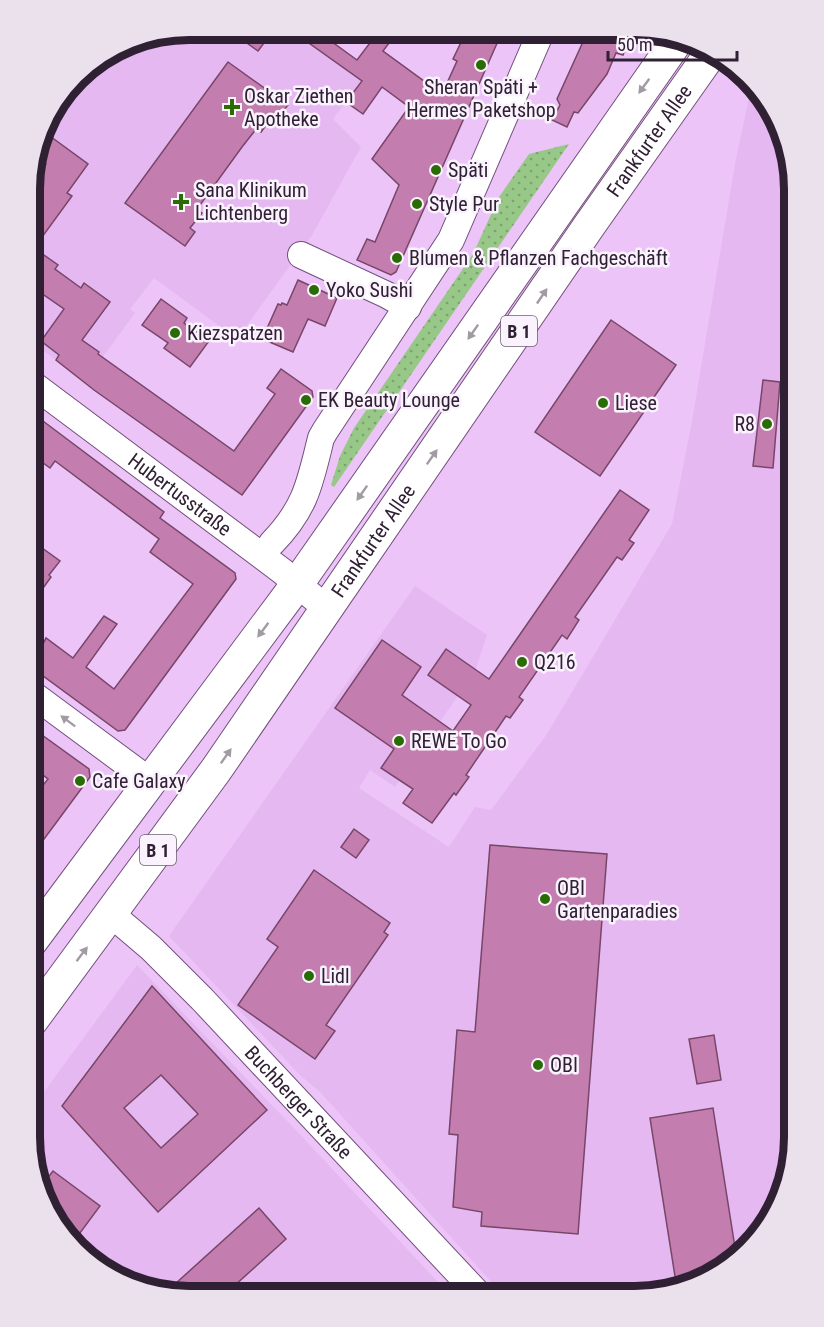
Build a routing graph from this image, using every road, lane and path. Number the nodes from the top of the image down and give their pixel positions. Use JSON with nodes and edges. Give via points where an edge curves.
{"nodes":[{"id":1,"x":537,"y":40,"type":"edge"},
{"id":2,"x":673,"y":46,"type":"edge"},
{"id":3,"x":707,"y":59,"type":"edge"},
{"id":4,"x":301,"y":255,"type":"dead end"},
{"id":5,"x":408,"y":307,"type":"junction"},
{"id":6,"x":40,"y":390,"type":"edge"},
{"id":7,"x":272,"y":543,"type":"dead end"},
{"id":8,"x":298,"y":583,"type":"junction"},
{"id":9,"x":327,"y":609,"type":"junction"},
{"id":10,"x":40,"y":700,"type":"edge"},
{"id":11,"x":179,"y":743,"type":"junction"},
{"id":12,"x":150,"y":781,"type":"junction"},
{"id":13,"x":56,"y":908,"type":"junction"},
{"id":14,"x":111,"y":914,"type":"junction"},
{"id":15,"x":40,"y":929,"type":"edge"},
{"id":16,"x":40,"y":1010,"type":"edge"},
{"id":17,"x":471,"y":1286,"type":"edge"}],
"edges":[{"from":1,"to":5,"type":"street","via":[[452,240]]},
{"from":2,"to":8,"type":"main road","name":"Frankfurter Allee","number":"B 1","one_way":true},
{"from":9,"to":3,"type":"main road","name":"Frankfurter Allee","number":"B 1","one_way":true},
{"from":4,"to":5,"type":"street"},
{"from":5,"to":7,"type":"street","via":[[325,431],[303,502]]},
{"from":6,"to":8,"type":"street","name":"Hubertusstraße"},
{"from":8,"to":9,"type":"street","name":"Hubertusstraße"},
{"from":8,"to":11,"type":"main road","name":"Frankfurter Allee","number":"B 1","one_way":true},
{"from":14,"to":9,"type":"main road","name":"Frankfurter Allee","number":"B 1","one_way":true},
{"from":12,"to":10,"type":"street","one_way":true},
{"from":11,"to":12,"type":"main road","name":"Frankfurter Allee","number":"B 1"},
{"from":11,"to":14,"type":"main road","via":[[179,784],[128,859]]},
{"from":12,"to":13,"type":"main road","name":"Frankfurter Allee","number":"B 1"},
{"from":12,"to":14,"type":"main road","via":[[151,806],[105,870],[102,894]]},
{"from":13,"to":14,"type":"main road"},
{"from":13,"to":15,"type":"main road","name":"Frankfurter Allee","number":"B 1"},
{"from":16,"to":14,"type":"main road","name":"Frankfurter Allee","number":"B 1","one_way":true},
{"from":14,"to":17,"type":"street","name":"Buchberger Straße","via":[[202,999]]}]}
